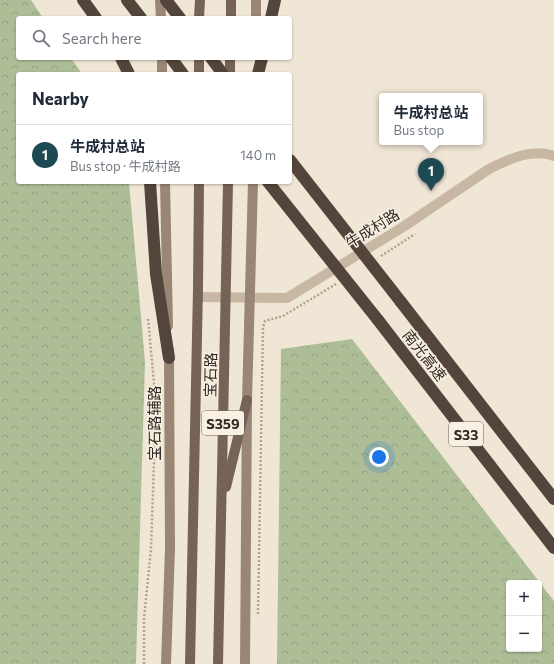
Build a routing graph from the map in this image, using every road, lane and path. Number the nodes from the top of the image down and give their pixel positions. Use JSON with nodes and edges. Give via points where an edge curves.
{"nodes":[{"id":1,"x":83,"y":0,"type":"edge"},
{"id":2,"x":127,"y":0,"type":"edge"},
{"id":3,"x":160,"y":0,"type":"edge"},
{"id":4,"x":166,"y":0,"type":"edge"},
{"id":5,"x":200,"y":0,"type":"edge"},
{"id":6,"x":231,"y":0,"type":"edge"},
{"id":7,"x":256,"y":0,"type":"edge"},
{"id":8,"x":275,"y":0,"type":"edge"},
{"id":9,"x":95,"y":16,"type":"edge"},
{"id":10,"x":139,"y":16,"type":"edge"},
{"id":11,"x":161,"y":16,"type":"edge"},
{"id":12,"x":178,"y":16,"type":"edge"},
{"id":13,"x":199,"y":16,"type":"edge"},
{"id":14,"x":231,"y":16,"type":"edge"},
{"id":15,"x":256,"y":16,"type":"edge"},
{"id":16,"x":271,"y":16,"type":"edge"},
{"id":17,"x":122,"y":60,"type":"edge"},
{"id":18,"x":162,"y":60,"type":"edge"},
{"id":19,"x":172,"y":60,"type":"edge"},
{"id":20,"x":199,"y":60,"type":"edge"},
{"id":21,"x":212,"y":60,"type":"edge"},
{"id":22,"x":230,"y":60,"type":"edge"},
{"id":23,"x":256,"y":60,"type":"edge"},
{"id":24,"x":261,"y":60,"type":"edge"},
{"id":25,"x":128,"y":72,"type":"edge"},
{"id":26,"x":162,"y":72,"type":"edge"},
{"id":27,"x":182,"y":72,"type":"edge"},
{"id":28,"x":199,"y":72,"type":"edge"},
{"id":29,"x":222,"y":72,"type":"edge"},
{"id":30,"x":230,"y":72,"type":"edge"},
{"id":31,"x":257,"y":72,"type":"edge"},
{"id":32,"x":258,"y":72,"type":"edge"},
{"id":33,"x":554,"y":156,"type":"edge"},
{"id":34,"x":292,"y":163,"type":"edge"},
{"id":35,"x":150,"y":184,"type":"edge"},
{"id":36,"x":165,"y":184,"type":"edge"},
{"id":37,"x":198,"y":184,"type":"edge"},
{"id":38,"x":228,"y":184,"type":"edge"},
{"id":39,"x":253,"y":184,"type":"edge"},
{"id":40,"x":270,"y":184,"type":"edge"},
{"id":41,"x":198,"y":297,"type":"junction"},
{"id":42,"x":226,"y":298,"type":"junction"},
{"id":43,"x":250,"y":298,"type":"junction"},
{"id":44,"x":148,"y":318,"type":"dead end"},
{"id":45,"x":269,"y":319,"type":"dead end"},
{"id":46,"x":169,"y":358,"type":"junction"},
{"id":47,"x":247,"y":400,"type":"junction"},
{"id":48,"x":554,"y":499,"type":"edge"},
{"id":49,"x":221,"y":506,"type":"junction"},
{"id":50,"x":554,"y":548,"type":"edge"},
{"id":51,"x":258,"y":617,"type":"dead end"},
{"id":52,"x":144,"y":664,"type":"edge"},
{"id":53,"x":166,"y":664,"type":"edge"},
{"id":54,"x":190,"y":664,"type":"edge"},
{"id":55,"x":218,"y":664,"type":"edge"},
{"id":56,"x":245,"y":664,"type":"edge"}],
"edges":[{"from":1,"to":9,"type":"highway"},
{"from":2,"to":10,"type":"highway"},
{"from":3,"to":11,"type":"main road"},
{"from":4,"to":12,"type":"highway"},
{"from":5,"to":13,"type":"main road"},
{"from":6,"to":14,"type":"main road"},
{"from":7,"to":15,"type":"main road"},
{"from":8,"to":16,"type":"highway"},
{"from":17,"to":25,"type":"highway"},
{"from":18,"to":26,"type":"main road"},
{"from":19,"to":27,"type":"highway"},
{"from":20,"to":28,"type":"main road"},
{"from":21,"to":29,"type":"highway"},
{"from":22,"to":30,"type":"main road"},
{"from":23,"to":31,"type":"main road"},
{"from":24,"to":32,"type":"highway"},
{"from":33,"to":43,"type":"street","name":"牛成村路","via":[[529,154],[503,162],[296,294],[280,299]]},
{"from":34,"to":48,"type":"highway","name":"南光高速","number":"S33","bridge":true},
{"from":35,"to":46,"type":"highway","via":[[158,298]]},
{"from":36,"to":46,"type":"main road","name":"宝石路辅路"},
{"from":37,"to":41,"type":"main road","name":"宝石路","number":"S359"},
{"from":38,"to":42,"type":"main road","name":"宝石路","number":"S359"},
{"from":39,"to":43,"type":"main road"},
{"from":40,"to":50,"type":"highway","name":"南光高速","number":"S33","bridge":true},
{"from":41,"to":42,"type":"street","name":"牛成村路"},
{"from":41,"to":54,"type":"main road","name":"宝石路","number":"S359"},
{"from":42,"to":43,"type":"street","name":"牛成村路"},
{"from":42,"to":49,"type":"main road","name":"宝石路","number":"S359"},
{"from":43,"to":47,"type":"main road"},
{"from":44,"to":52,"type":"path","via":[[156,405],[151,548],[144,619]]},
{"from":45,"to":51,"type":"path","via":[[263,327]]},
{"from":46,"to":53,"type":"main road","name":"宝石路辅路","via":[[170,548]]},
{"from":47,"to":49,"type":"main road"},
{"from":47,"to":56,"type":"main road"},
{"from":49,"to":55,"type":"main road","name":"宝石路","number":"S359"}]}
